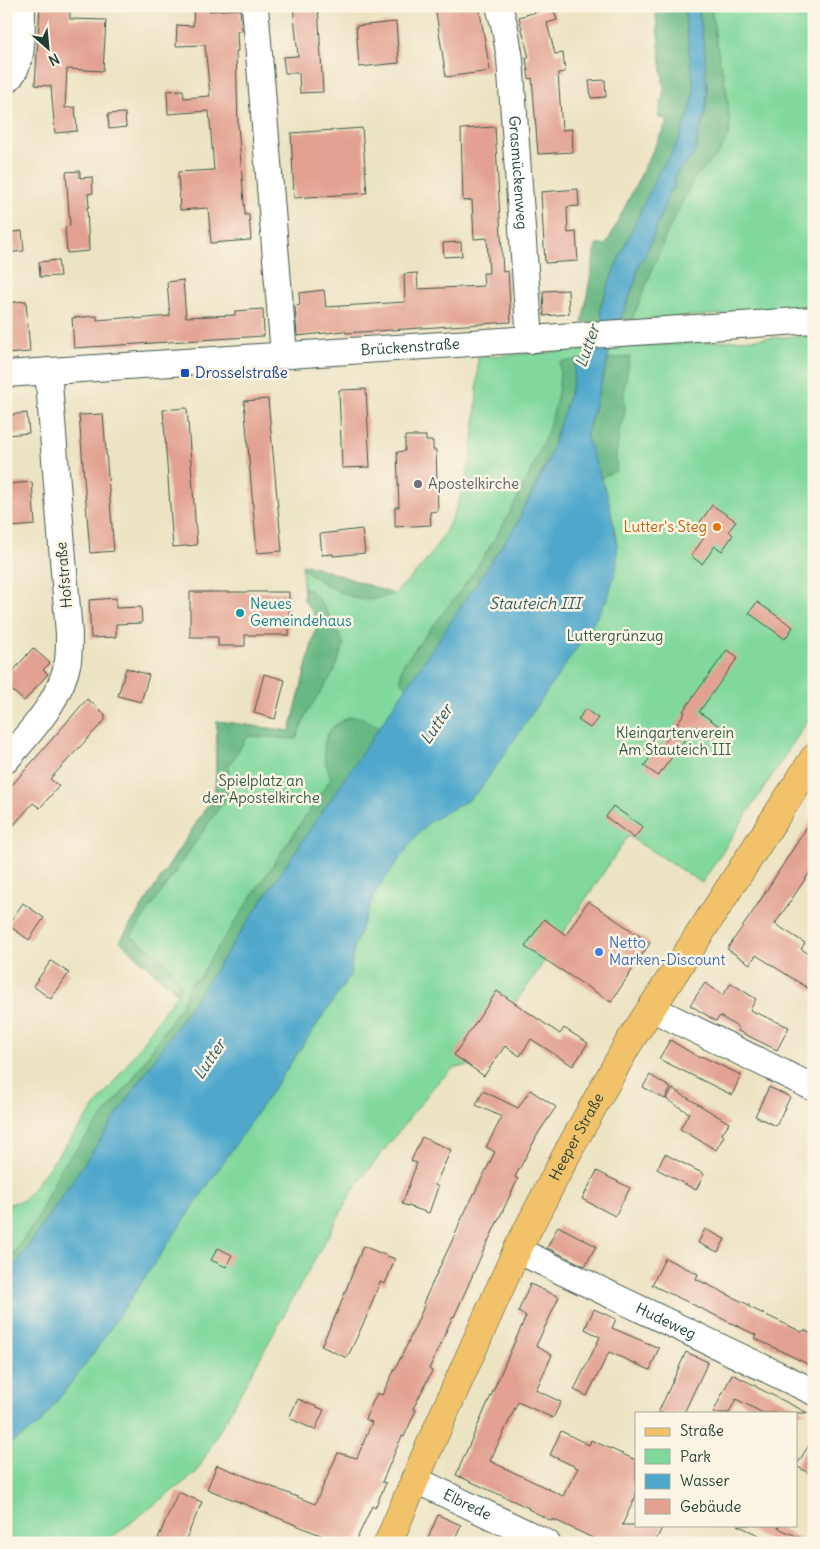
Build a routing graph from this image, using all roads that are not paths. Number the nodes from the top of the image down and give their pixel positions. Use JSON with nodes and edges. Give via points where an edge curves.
{"nodes":[{"id":1,"x":22,"y":6,"type":"edge"},
{"id":2,"x":256,"y":6,"type":"edge"},
{"id":3,"x":499,"y":6,"type":"edge"},
{"id":4,"x":6,"y":81,"type":"edge"},
{"id":5,"x":814,"y":320,"type":"edge"},
{"id":6,"x":530,"y":340,"type":"junction"},
{"id":7,"x":284,"y":355,"type":"junction"},
{"id":8,"x":48,"y":371,"type":"junction"},
{"id":9,"x":6,"y":374,"type":"edge"},
{"id":10,"x":6,"y":760,"type":"edge"},
{"id":11,"x":810,"y":774,"type":"edge"},
{"id":12,"x":651,"y":1008,"type":"junction"},
{"id":13,"x":814,"y":1088,"type":"edge"},
{"id":14,"x":517,"y":1250,"type":"junction"},
{"id":15,"x":814,"y":1392,"type":"edge"},
{"id":16,"x":414,"y":1479,"type":"junction"},
{"id":17,"x":388,"y":1543,"type":"edge"},
{"id":18,"x":547,"y":1543,"type":"edge"}],
"edges":[{"from":1,"to":4,"type":"street","via":[[20,56],[18,65]]},
{"from":2,"to":7,"type":"street"},
{"from":3,"to":6,"type":"street","name":"Grasmückenweg","via":[[510,59]]},
{"from":5,"to":6,"type":"street","name":"Brückenstraße"},
{"from":6,"to":7,"type":"street","name":"Brückenstraße"},
{"from":7,"to":8,"type":"street","name":"Brückenstraße"},
{"from":8,"to":9,"type":"street","name":"Brückenstraße"},
{"from":8,"to":10,"type":"street","name":"Hofstraße","via":[[69,634],[68,660],[54,699]]},
{"from":11,"to":12,"type":"main road","name":"Heeper Straße"},
{"from":12,"to":13,"type":"street"},
{"from":12,"to":14,"type":"main road","name":"Heeper Straße","via":[[584,1121]]},
{"from":14,"to":15,"type":"street","name":"Hudeweg"},
{"from":14,"to":16,"type":"main road","name":"Heeper Straße"},
{"from":16,"to":17,"type":"main road","name":"Heeper Straße"},
{"from":16,"to":18,"type":"street","name":"Elbrede"}]}
